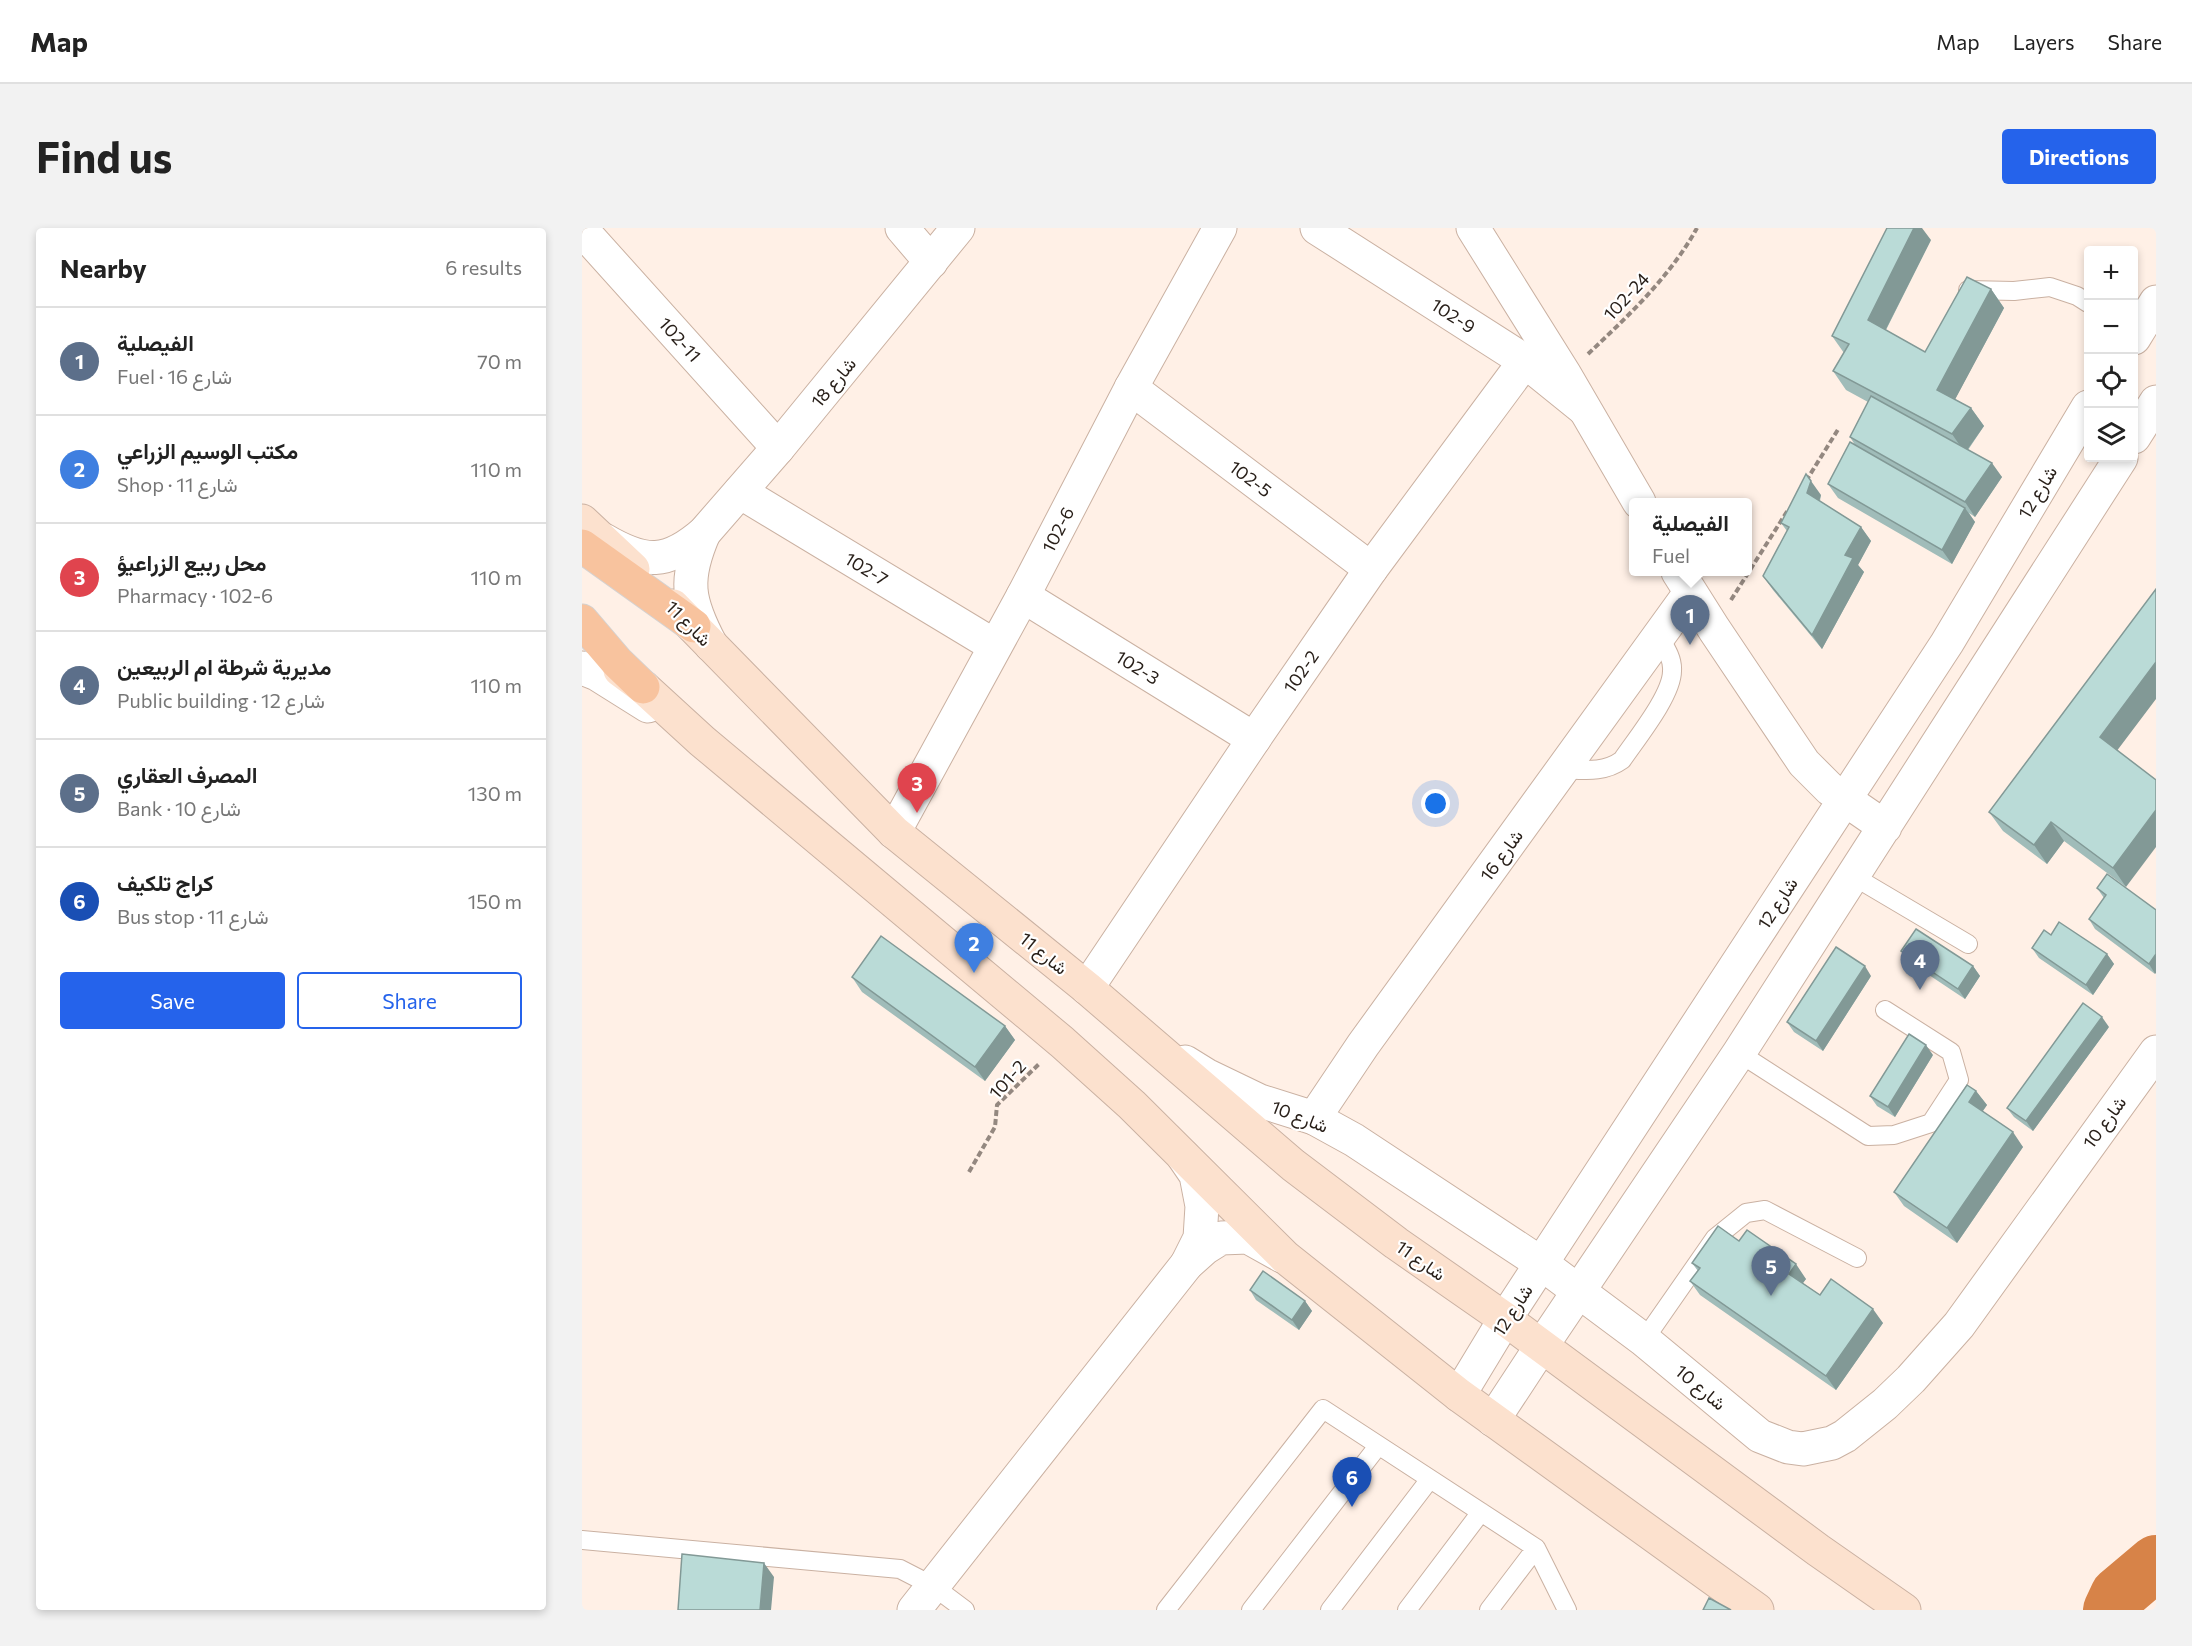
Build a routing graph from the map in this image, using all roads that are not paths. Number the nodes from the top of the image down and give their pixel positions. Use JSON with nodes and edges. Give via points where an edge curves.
{"nodes":[{"id":1,"x":902,"y":228,"type":"edge"},
{"id":2,"x":958,"y":228,"type":"edge"},
{"id":3,"x":1220,"y":228,"type":"edge"},
{"id":4,"x":1317,"y":228,"type":"edge"},
{"id":5,"x":1473,"y":228,"type":"edge"},
{"id":6,"x":582,"y":230,"type":"edge"},
{"id":7,"x":932,"y":262,"type":"junction"},
{"id":8,"x":1965,"y":290,"type":"edge"},
{"id":9,"x":2084,"y":300,"type":"edge"},
{"id":10,"x":2156,"y":302,"type":"edge"},
{"id":11,"x":2138,"y":329,"type":"edge"},
{"id":12,"x":1525,"y":361,"type":"junction"},
{"id":13,"x":1131,"y":388,"type":"junction"},
{"id":14,"x":2156,"y":402,"type":"edge"},
{"id":15,"x":2087,"y":408,"type":"edge"},
{"id":16,"x":1585,"y":410,"type":"junction"},
{"id":17,"x":2138,"y":429,"type":"edge"},
{"id":18,"x":778,"y":448,"type":"junction"},
{"id":19,"x":2118,"y":462,"type":"edge"},
{"id":20,"x":740,"y":492,"type":"junction"},
{"id":21,"x":1637,"y":498,"type":"edge"},
{"id":22,"x":704,"y":533,"type":"junction"},
{"id":23,"x":588,"y":535,"type":"edge"},
{"id":24,"x":1371,"y":569,"type":"junction"},
{"id":25,"x":1684,"y":582,"type":"edge"},
{"id":26,"x":1023,"y":596,"type":"junction"},
{"id":27,"x":582,"y":621,"type":"edge"},
{"id":28,"x":703,"y":636,"type":"junction"},
{"id":29,"x":1659,"y":637,"type":"junction"},
{"id":30,"x":582,"y":640,"type":"edge"},
{"id":31,"x":995,"y":646,"type":"junction"},
{"id":32,"x":582,"y":668,"type":"edge"},
{"id":33,"x":643,"y":687,"type":"junction"},
{"id":34,"x":1254,"y":739,"type":"junction"},
{"id":35,"x":702,"y":741,"type":"junction"},
{"id":36,"x":1563,"y":770,"type":"junction"},
{"id":37,"x":1844,"y":799,"type":"junction"},
{"id":38,"x":1885,"y":826,"type":"junction"},
{"id":39,"x":894,"y":832,"type":"junction"},
{"id":40,"x":1853,"y":876,"type":"junction"},
{"id":41,"x":1968,"y":945,"type":"dead end"},
{"id":42,"x":1087,"y":988,"type":"junction"},
{"id":43,"x":1885,"y":1010,"type":"dead end"},
{"id":44,"x":1143,"y":1036,"type":"junction"},
{"id":45,"x":2156,"y":1052,"type":"edge"},
{"id":46,"x":1739,"y":1053,"type":"junction"},
{"id":47,"x":1314,"y":1118,"type":"junction"},
{"id":48,"x":1183,"y":1155,"type":"junction"},
{"id":49,"x":1285,"y":1257,"type":"junction"},
{"id":50,"x":1857,"y":1258,"type":"dead end"},
{"id":51,"x":1187,"y":1264,"type":"junction"},
{"id":52,"x":1542,"y":1264,"type":"junction"},
{"id":53,"x":1579,"y":1292,"type":"junction"},
{"id":54,"x":1505,"y":1319,"type":"junction"},
{"id":55,"x":1644,"y":1340,"type":"junction"},
{"id":56,"x":1541,"y":1347,"type":"junction"},
{"id":57,"x":1459,"y":1395,"type":"junction"},
{"id":58,"x":1493,"y":1420,"type":"junction"},
{"id":59,"x":1378,"y":1446,"type":"junction"},
{"id":60,"x":1430,"y":1479,"type":"junction"},
{"id":61,"x":1481,"y":1512,"type":"junction"},
{"id":62,"x":582,"y":1540,"type":"edge"},
{"id":63,"x":1536,"y":1548,"type":"junction"},
{"id":64,"x":923,"y":1598,"type":"edge"},
{"id":65,"x":965,"y":1610,"type":"edge"},
{"id":66,"x":1166,"y":1610,"type":"edge"},
{"id":67,"x":1251,"y":1610,"type":"edge"},
{"id":68,"x":1330,"y":1610,"type":"edge"},
{"id":69,"x":1407,"y":1610,"type":"edge"},
{"id":70,"x":1489,"y":1610,"type":"edge"},
{"id":71,"x":1567,"y":1610,"type":"edge"},
{"id":72,"x":1757,"y":1610,"type":"edge"},
{"id":73,"x":1904,"y":1610,"type":"edge"}],
"edges":[{"from":1,"to":7,"type":"street"},
{"from":2,"to":7,"type":"street","name":"شارع 18"},
{"from":3,"to":13,"type":"street","name":"102-6"},
{"from":4,"to":12,"type":"street","name":"102-9"},
{"from":5,"to":16,"type":"street"},
{"from":6,"to":18,"type":"street","name":"102-11"},
{"from":7,"to":18,"type":"street","name":"شارع 18"},
{"from":8,"to":9,"type":"lane","via":[[2050,287]]},
{"from":10,"to":11,"type":"street"},
{"from":12,"to":16,"type":"street","name":"102-9"},
{"from":12,"to":24,"type":"street","name":"102-2"},
{"from":13,"to":24,"type":"street","name":"102-5"},
{"from":13,"to":26,"type":"street","name":"102-6"},
{"from":14,"to":17,"type":"street"},
{"from":15,"to":37,"type":"street","name":"شارع 12","via":[[1947,642]]},
{"from":16,"to":21,"type":"street"},
{"from":18,"to":20,"type":"street","name":"شارع 18"},
{"from":19,"to":38,"type":"street"},
{"from":20,"to":22,"type":"street","name":"شارع 18"},
{"from":20,"to":31,"type":"street","name":"102-7"},
{"from":22,"to":23,"type":"street","via":[[676,554],[663,557],[625,552]]},
{"from":22,"to":28,"type":"street","via":[[691,569],[691,590]]},
{"from":23,"to":28,"type":"main road"},
{"from":24,"to":34,"type":"street","name":"102-2"},
{"from":25,"to":29,"type":"street","name":"شارع 16"},
{"from":25,"to":37,"type":"street","via":[[1804,763]]},
{"from":26,"to":31,"type":"street","name":"102-6"},
{"from":26,"to":34,"type":"street","name":"102-3"},
{"from":27,"to":33,"type":"main road"},
{"from":28,"to":39,"type":"main road","name":"شارع 11"},
{"from":29,"to":36,"type":"street","name":"شارع 16"},
{"from":29,"to":36,"type":"lane","via":[[1669,652],[1673,670],[1670,688],[1622,760],[1602,770]]},
{"from":30,"to":33,"type":"main road"},
{"from":31,"to":39,"type":"street","name":"102-6"},
{"from":32,"to":35,"type":"street"},
{"from":33,"to":35,"type":"main road"},
{"from":34,"to":42,"type":"street","name":"102-2"},
{"from":35,"to":48,"type":"main road","via":[[1062,1042]]},
{"from":36,"to":47,"type":"street","name":"شارع 16"},
{"from":37,"to":38,"type":"street"},
{"from":37,"to":52,"type":"street","name":"شارع 12"},
{"from":38,"to":40,"type":"street"},
{"from":39,"to":42,"type":"main road","name":"شارع 11"},
{"from":40,"to":41,"type":"lane"},
{"from":40,"to":46,"type":"street"},
{"from":42,"to":44,"type":"main road","name":"شارع 11"},
{"from":43,"to":46,"type":"lane","via":[[1951,1052],[1959,1080],[1931,1123],[1894,1135],[1868,1136]]},
{"from":44,"to":47,"type":"street","name":"شارع 10","via":[[1260,1101]]},
{"from":44,"to":54,"type":"main road","name":"شارع 11","via":[[1293,1165]]},
{"from":45,"to":55,"type":"street","name":"شارع 10","via":[[1959,1324],[1886,1404],[1845,1436],[1803,1449],[1774,1443],[1760,1436]]},
{"from":46,"to":53,"type":"street"},
{"from":47,"to":52,"type":"street","name":"شارع 10","via":[[1354,1140]]},
{"from":48,"to":49,"type":"main road"},
{"from":48,"to":51,"type":"street","via":[[1196,1175],[1202,1206],[1200,1238]]},
{"from":49,"to":51,"type":"street","via":[[1248,1237],[1221,1238]]},
{"from":49,"to":57,"type":"main road"},
{"from":50,"to":55,"type":"lane","via":[[1765,1210],[1746,1213],[1715,1238]]},
{"from":51,"to":64,"type":"street"},
{"from":52,"to":53,"type":"street","name":"شارع 10"},
{"from":52,"to":54,"type":"street","name":"شارع 12"},
{"from":53,"to":55,"type":"street","name":"شارع 10"},
{"from":53,"to":56,"type":"street"},
{"from":54,"to":56,"type":"main road","name":"شارع 11"},
{"from":54,"to":57,"type":"street","name":"شارع 12"},
{"from":56,"to":58,"type":"street"},
{"from":56,"to":73,"type":"main road","name":"شارع 11"},
{"from":57,"to":58,"type":"main road"},
{"from":58,"to":72,"type":"main road"},
{"from":59,"to":60,"type":"lane"},
{"from":59,"to":66,"type":"lane","via":[[1323,1409]]},
{"from":59,"to":67,"type":"lane"},
{"from":60,"to":61,"type":"lane"},
{"from":60,"to":68,"type":"lane"},
{"from":61,"to":63,"type":"lane"},
{"from":61,"to":69,"type":"lane"},
{"from":62,"to":64,"type":"lane","via":[[900,1569]]},
{"from":63,"to":70,"type":"lane"},
{"from":63,"to":71,"type":"lane"},
{"from":64,"to":65,"type":"lane"}]}
